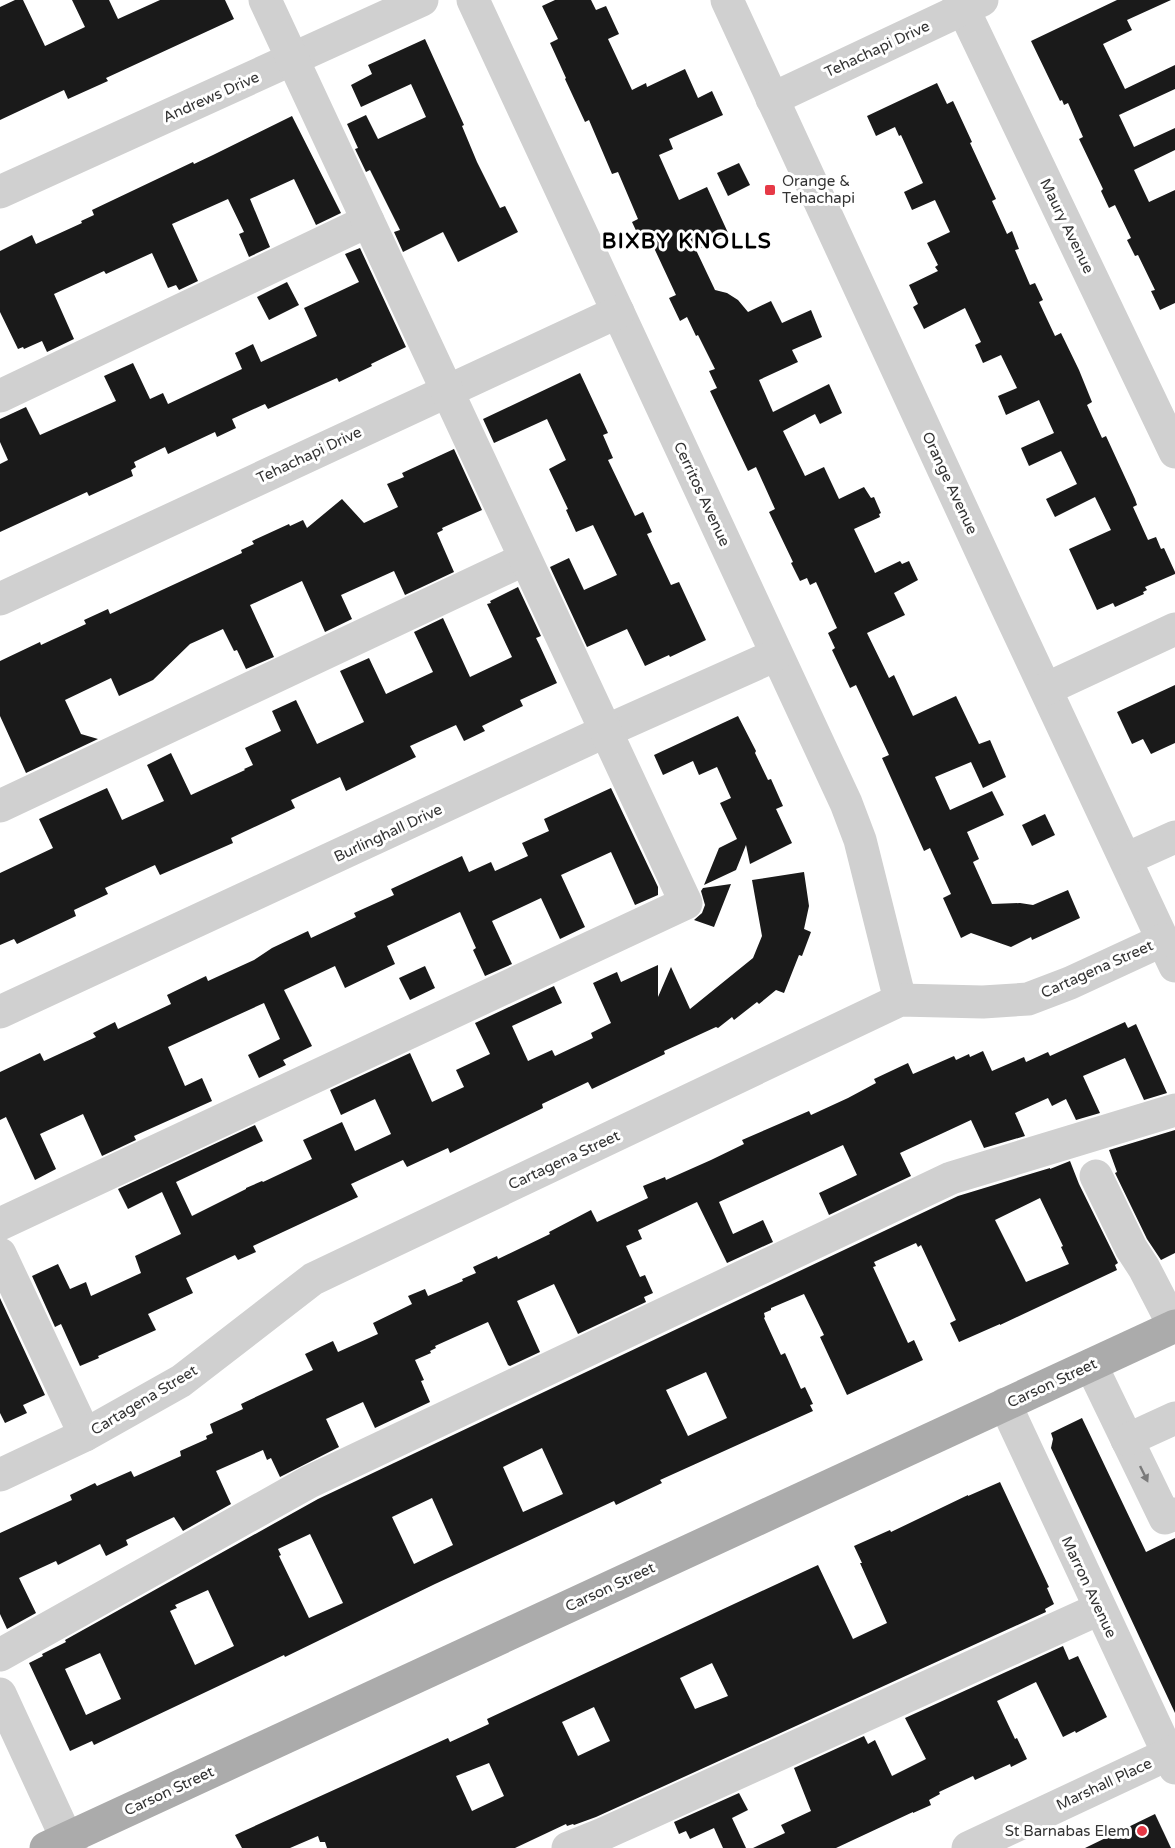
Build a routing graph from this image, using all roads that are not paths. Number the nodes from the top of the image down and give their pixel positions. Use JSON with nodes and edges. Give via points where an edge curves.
{"nodes":[{"id":1,"x":265,"y":0,"type":"edge"},
{"id":2,"x":422,"y":0,"type":"edge"},
{"id":3,"x":473,"y":0,"type":"edge"},
{"id":4,"x":727,"y":0,"type":"edge"},
{"id":5,"x":968,"y":3,"type":"edge"},
{"id":6,"x":294,"y":59,"type":"junction"},
{"id":7,"x":772,"y":99,"type":"junction"},
{"id":8,"x":0,"y":192,"type":"edge"},
{"id":9,"x":368,"y":221,"type":"junction"},
{"id":10,"x":618,"y":312,"type":"junction"},
{"id":11,"x":447,"y":391,"type":"junction"},
{"id":12,"x":0,"y":396,"type":"edge"},
{"id":13,"x":1175,"y":452,"type":"edge"},
{"id":14,"x":525,"y":560,"type":"junction"},
{"id":15,"x":0,"y":599,"type":"edge"},
{"id":16,"x":1175,"y":629,"type":"edge"},
{"id":17,"x":776,"y":655,"type":"junction"},
{"id":18,"x":1046,"y":689,"type":"junction"},
{"id":19,"x":606,"y":731,"type":"junction"},
{"id":20,"x":0,"y":806,"type":"edge"},
{"id":21,"x":1175,"y":837,"type":"edge"},
{"id":22,"x":1126,"y":859,"type":"junction"},
{"id":23,"x":1169,"y":953,"type":"edge"},
{"id":24,"x":900,"y":1000,"type":"junction"},
{"id":25,"x":0,"y":1012,"type":"edge"},
{"id":26,"x":1175,"y":1110,"type":"edge"},
{"id":27,"x":1096,"y":1176,"type":"dead end"},
{"id":28,"x":0,"y":1224,"type":"edge"},
{"id":29,"x":0,"y":1254,"type":"edge"},
{"id":30,"x":1174,"y":1326,"type":"edge"},
{"id":31,"x":1091,"y":1365,"type":"junction"},
{"id":32,"x":1005,"y":1404,"type":"junction"},
{"id":33,"x":1175,"y":1418,"type":"edge"},
{"id":34,"x":85,"y":1436,"type":"junction"},
{"id":35,"x":1127,"y":1440,"type":"junction"},
{"id":36,"x":0,"y":1475,"type":"edge"},
{"id":37,"x":1170,"y":1516,"type":"edge"},
{"id":38,"x":1100,"y":1609,"type":"junction"},
{"id":39,"x":0,"y":1655,"type":"edge"},
{"id":40,"x":0,"y":1694,"type":"edge"},
{"id":41,"x":1173,"y":1758,"type":"edge"},
{"id":42,"x":1009,"y":1840,"type":"edge"},
{"id":43,"x":61,"y":1845,"type":"edge"},
{"id":44,"x":568,"y":1848,"type":"edge"},
{"id":45,"x":968,"y":1848,"type":"edge"}],
"edges":[{"from":1,"to":6,"type":"street"},
{"from":2,"to":6,"type":"street","name":"Andrews Drive"},
{"from":3,"to":10,"type":"street","name":"Cerritos Avenue"},
{"from":4,"to":7,"type":"street","name":"Orange Avenue"},
{"from":5,"to":7,"type":"street","name":"Tehachapi Drive"},
{"from":5,"to":13,"type":"street","name":"Maury Avenue"},
{"from":6,"to":8,"type":"street","name":"Andrews Drive"},
{"from":6,"to":9,"type":"street"},
{"from":7,"to":18,"type":"street","name":"Orange Avenue"},
{"from":9,"to":11,"type":"street"},
{"from":9,"to":12,"type":"street"},
{"from":10,"to":11,"type":"street","name":"Tehachapi Drive"},
{"from":10,"to":17,"type":"street","name":"Cerritos Avenue"},
{"from":11,"to":14,"type":"street"},
{"from":11,"to":15,"type":"street","name":"Tehachapi Drive"},
{"from":14,"to":19,"type":"street"},
{"from":14,"to":20,"type":"street"},
{"from":16,"to":18,"type":"street"},
{"from":17,"to":19,"type":"street","name":"Burlinghall Drive"},
{"from":17,"to":24,"type":"street","name":"Cerritos Avenue","via":[[860,840]]},
{"from":18,"to":22,"type":"street","name":"Orange Avenue"},
{"from":19,"to":25,"type":"street","name":"Burlinghall Drive"},
{"from":19,"to":28,"type":"street","via":[[686,903]]},
{"from":21,"to":22,"type":"street"},
{"from":22,"to":23,"type":"street","name":"Orange Avenue"},
{"from":23,"to":24,"type":"street","name":"Cartagena Street","via":[[1028,999]]},
{"from":24,"to":34,"type":"street","name":"Cartagena Street","via":[[314,1279],[181,1381]]},
{"from":26,"to":39,"type":"street","via":[[951,1178],[309,1482]]},
{"from":27,"to":30,"type":"street"},
{"from":29,"to":34,"type":"street"},
{"from":30,"to":31,"type":"main road","name":"Carson Street"},
{"from":31,"to":32,"type":"main road","name":"Carson Street"},
{"from":31,"to":35,"type":"street"},
{"from":32,"to":38,"type":"street","name":"Marron Avenue"},
{"from":32,"to":43,"type":"main road","name":"Carson Street"},
{"from":33,"to":35,"type":"street"},
{"from":34,"to":36,"type":"street","name":"Cartagena Street"},
{"from":35,"to":37,"type":"street","one_way":true},
{"from":38,"to":41,"type":"street","name":"Marron Avenue"},
{"from":38,"to":44,"type":"street"},
{"from":40,"to":43,"type":"street"},
{"from":41,"to":42,"type":"street","name":"Marshall Place"},
{"from":42,"to":45,"type":"street","name":"Marshall Place"}]}
